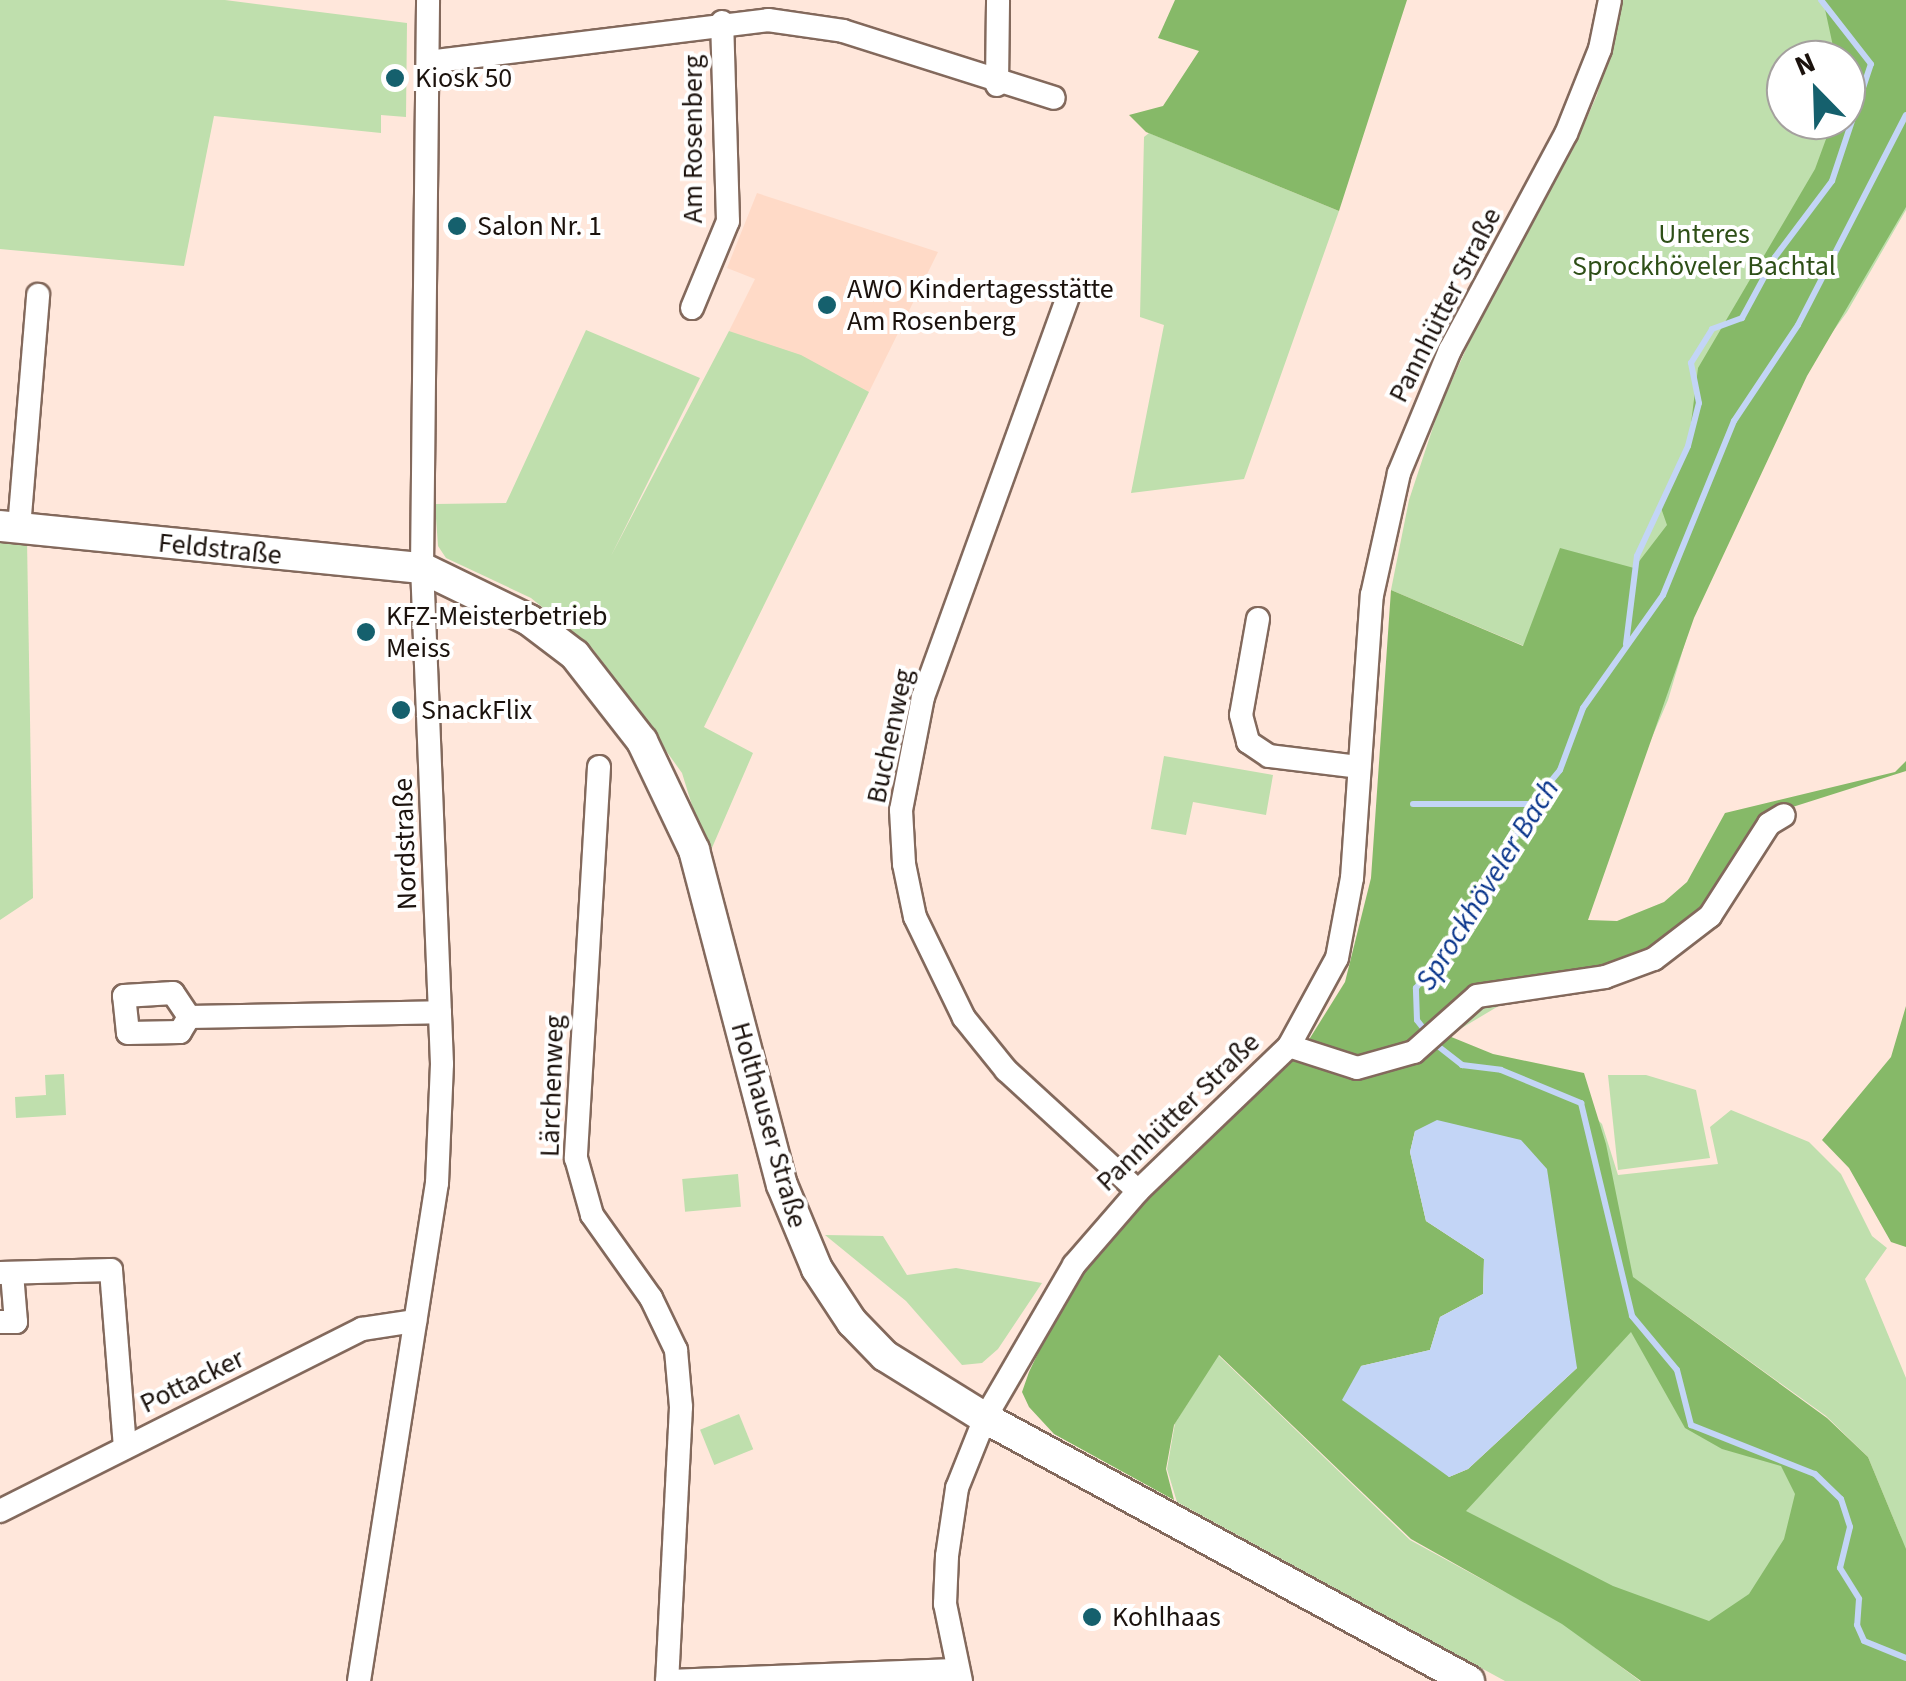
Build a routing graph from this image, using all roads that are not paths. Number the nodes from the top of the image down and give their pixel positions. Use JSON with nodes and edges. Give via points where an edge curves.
{"nodes":[{"id":1,"x":428,"y":0,"type":"edge"},
{"id":2,"x":700,"y":0,"type":"edge"},
{"id":3,"x":998,"y":0,"type":"edge"},
{"id":4,"x":1610,"y":0,"type":"edge"},
{"id":5,"x":711,"y":23,"type":"junction"},
{"id":6,"x":428,"y":62,"type":"junction"},
{"id":7,"x":997,"y":85,"type":"junction"},
{"id":8,"x":1054,"y":98,"type":"dead end"},
{"id":9,"x":1070,"y":291,"type":"dead end"},
{"id":10,"x":38,"y":295,"type":"dead end"},
{"id":11,"x":692,"y":308,"type":"dead end"},
{"id":12,"x":10,"y":527,"type":"edge"},
{"id":13,"x":422,"y":568,"type":"junction"},
{"id":14,"x":1258,"y":619,"type":"dead end"},
{"id":15,"x":1358,"y":766,"type":"junction"},
{"id":16,"x":599,"y":767,"type":"dead end"},
{"id":17,"x":1784,"y":815,"type":"dead end"},
{"id":18,"x":440,"y":1012,"type":"junction"},
{"id":19,"x":189,"y":1017,"type":"dead end"},
{"id":20,"x":1289,"y":1046,"type":"junction"},
{"id":21,"x":1138,"y":1192,"type":"junction"},
{"id":22,"x":6,"y":1273,"type":"edge"},
{"id":23,"x":415,"y":1321,"type":"junction"},
{"id":24,"x":0,"y":1322,"type":"edge"},
{"id":25,"x":985,"y":1418,"type":"junction"},
{"id":26,"x":126,"y":1446,"type":"junction"},
{"id":27,"x":0,"y":1510,"type":"edge"},
{"id":28,"x":959,"y":1676,"type":"edge"},
{"id":29,"x":359,"y":1681,"type":"edge"},
{"id":30,"x":667,"y":1681,"type":"edge"},
{"id":31,"x":1469,"y":1681,"type":"edge"}],
"edges":[{"from":1,"to":6,"type":"street","name":"Nordstraße"},
{"from":2,"to":5,"type":"street"},
{"from":3,"to":7,"type":"street"},
{"from":4,"to":15,"type":"street","name":"Pannhütter Straße","via":[[1600,49],[1566,134],[1450,350],[1400,473],[1376,568]]},
{"from":5,"to":6,"type":"street","name":"Am Rosenberg"},
{"from":5,"to":7,"type":"street","name":"Am Rosenberg","via":[[768,20],[844,31]]},
{"from":5,"to":11,"type":"street","name":"Am Rosenberg","via":[[728,222]]},
{"from":6,"to":13,"type":"street","name":"Nordstraße"},
{"from":7,"to":8,"type":"street","name":"Am Rosenberg"},
{"from":9,"to":21,"type":"street","name":"Buchenweg","via":[[923,697],[901,810],[904,864],[916,917],[964,1018],[1016,1080]]},
{"from":10,"to":12,"type":"street","name":"Feldstraße"},
{"from":12,"to":13,"type":"street","name":"Feldstraße"},
{"from":13,"to":18,"type":"street","name":"Nordstraße"},
{"from":13,"to":25,"type":"street","name":"Holthauser Straße","via":[[529,620],[575,655],[642,741],[694,850],[782,1186],[817,1269],[852,1322],[885,1356]]},
{"from":14,"to":15,"type":"street","via":[[1240,715],[1248,742],[1269,756]]},
{"from":15,"to":20,"type":"street","name":"Pannhütter Straße","via":[[1341,942],[1328,982]]},
{"from":16,"to":30,"type":"street","name":"Lärchenweg","via":[[576,1158],[592,1215],[651,1298],[676,1350],[680,1407]]},
{"from":17,"to":20,"type":"street","via":[[1768,824],[1710,916],[1670,952],[1605,977],[1478,996],[1414,1052],[1357,1068]]},
{"from":18,"to":19,"type":"street"},
{"from":18,"to":23,"type":"street","name":"Nordstraße","via":[[437,1183]]},
{"from":20,"to":21,"type":"street","name":"Pannhütter Straße"},
{"from":21,"to":25,"type":"street","name":"Pannhütter Straße","via":[[1050,1299]]},
{"from":22,"to":24,"type":"street","via":[[16,1322]]},
{"from":22,"to":26,"type":"street","via":[[111,1270]]},
{"from":23,"to":26,"type":"street","name":"Pottacker","via":[[362,1329]]},
{"from":23,"to":29,"type":"street","name":"Nordstraße"},
{"from":25,"to":28,"type":"street","name":"Pannhütter Straße","via":[[966,1457],[951,1519],[946,1604]]},
{"from":25,"to":31,"type":"street","name":"Holthauser Straße"},
{"from":26,"to":27,"type":"street","name":"Pottacker"},
{"from":28,"to":30,"type":"street","name":"Lärchenweg"}]}
